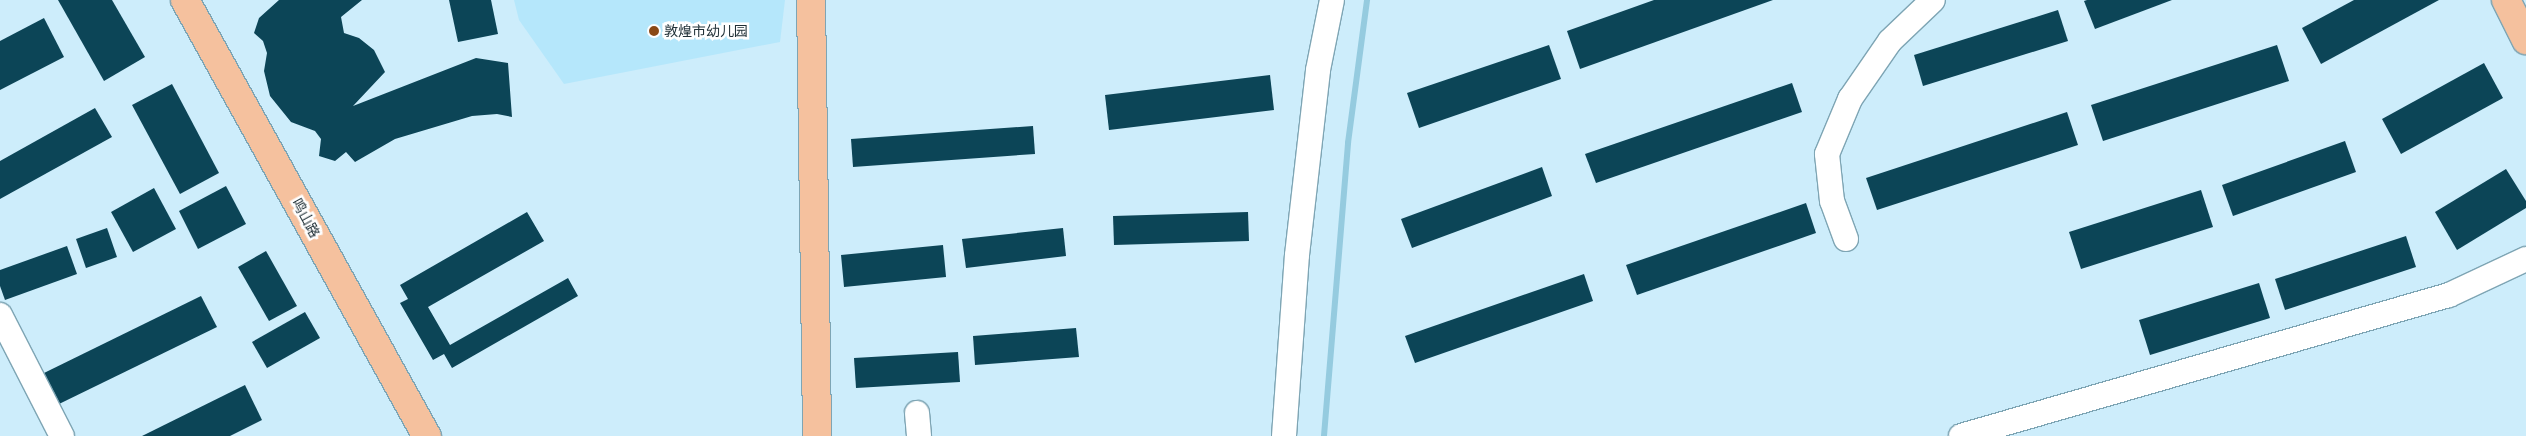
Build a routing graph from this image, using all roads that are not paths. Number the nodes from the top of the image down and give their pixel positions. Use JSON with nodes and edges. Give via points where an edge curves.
{"nodes":[{"id":1,"x":185,"y":0,"type":"edge"},
{"id":2,"x":811,"y":0,"type":"edge"},
{"id":3,"x":1332,"y":0,"type":"edge"},
{"id":4,"x":1933,"y":0,"type":"edge"},
{"id":5,"x":2506,"y":0,"type":"edge"},
{"id":6,"x":2526,"y":40,"type":"edge"},
{"id":7,"x":1846,"y":239,"type":"dead end"},
{"id":8,"x":2526,"y":259,"type":"edge"},
{"id":9,"x":0,"y":315,"type":"edge"},
{"id":10,"x":62,"y":436,"type":"edge"},
{"id":11,"x":427,"y":436,"type":"edge"},
{"id":12,"x":817,"y":436,"type":"edge"},
{"id":13,"x":1284,"y":436,"type":"edge"},
{"id":14,"x":1961,"y":436,"type":"edge"}],
"edges":[{"from":1,"to":11,"type":"main road","name":"鸣山路"},
{"from":2,"to":12,"type":"main road"},
{"from":3,"to":13,"type":"street","via":[[1318,70],[1297,255]]},
{"from":4,"to":7,"type":"street","via":[[1890,41],[1860,84],[1850,99],[1827,154],[1832,201]]},
{"from":5,"to":6,"type":"main road"},
{"from":8,"to":14,"type":"street","via":[[2448,295]]},
{"from":9,"to":10,"type":"street"}]}
